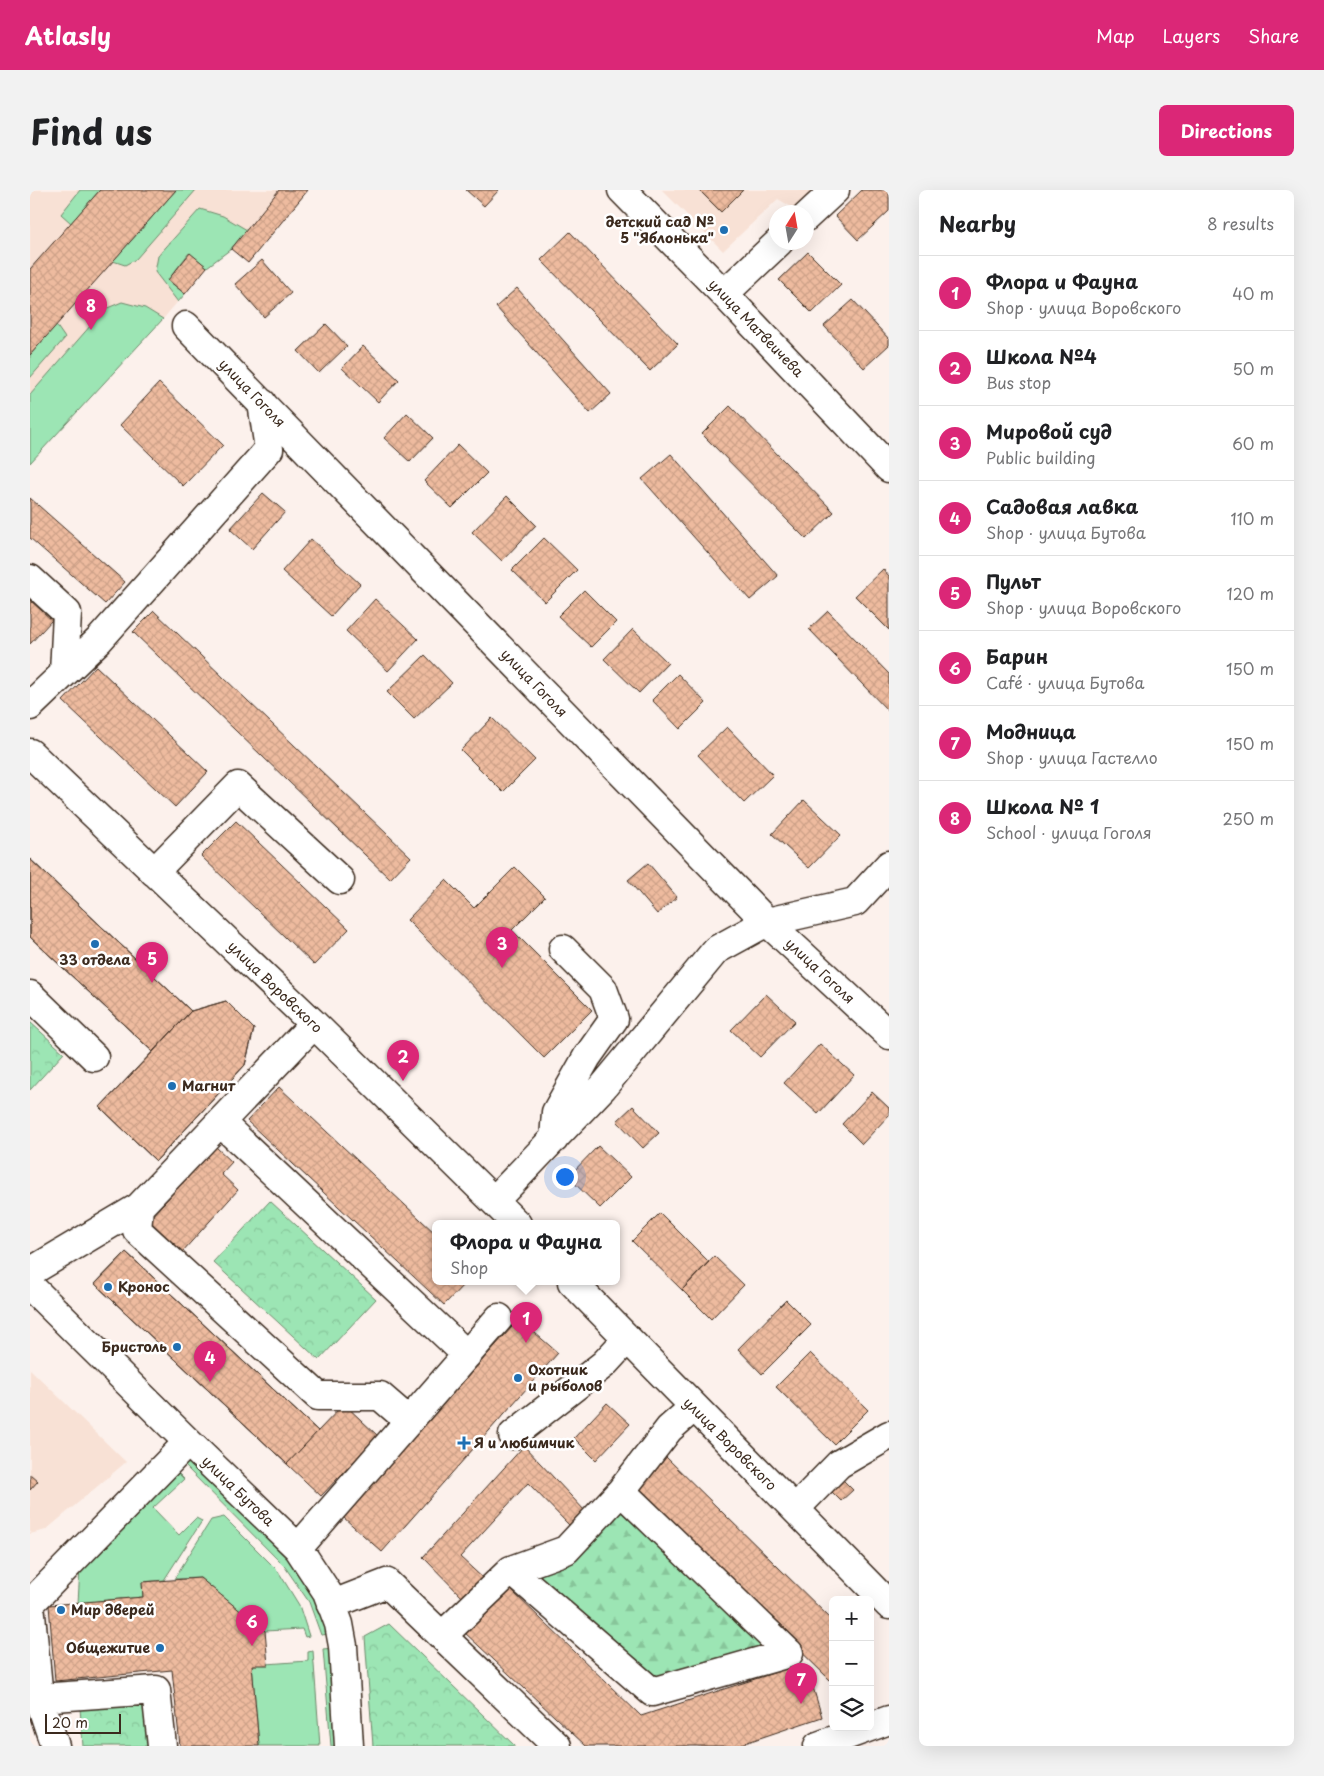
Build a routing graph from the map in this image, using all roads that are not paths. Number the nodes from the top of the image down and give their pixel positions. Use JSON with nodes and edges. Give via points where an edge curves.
{"nodes":[{"id":1,"x":622,"y":190,"type":"edge"},
{"id":2,"x":835,"y":190,"type":"edge"},
{"id":3,"x":814,"y":210,"type":"edge"},
{"id":4,"x":771,"y":250,"type":"edge"},
{"id":5,"x":724,"y":294,"type":"junction"},
{"id":6,"x":186,"y":326,"type":"dead end"},
{"id":7,"x":262,"y":403,"type":"junction"},
{"id":8,"x":889,"y":468,"type":"edge"},
{"id":9,"x":30,"y":579,"type":"edge"},
{"id":10,"x":64,"y":672,"type":"junction"},
{"id":11,"x":30,"y":706,"type":"edge"},
{"id":12,"x":30,"y":754,"type":"edge"},
{"id":13,"x":889,"y":865,"type":"edge"},
{"id":14,"x":154,"y":872,"type":"junction"},
{"id":15,"x":340,"y":880,"type":"dead end"},
{"id":16,"x":767,"y":922,"type":"junction"},
{"id":17,"x":563,"y":949,"type":"dead end"},
{"id":18,"x":30,"y":995,"type":"edge"},
{"id":19,"x":314,"y":1024,"type":"junction"},
{"id":20,"x":889,"y":1035,"type":"edge"},
{"id":21,"x":94,"y":1057,"type":"dead end"},
{"id":22,"x":220,"y":1122,"type":"junction"},
{"id":23,"x":554,"y":1139,"type":"junction"},
{"id":24,"x":494,"y":1201,"type":"junction"},
{"id":25,"x":139,"y":1206,"type":"junction"},
{"id":26,"x":512,"y":1220,"type":"edge"},
{"id":27,"x":31,"y":1284,"type":"edge"},
{"id":28,"x":575,"y":1285,"type":"edge"},
{"id":29,"x":499,"y":1318,"type":"dead end"},
{"id":30,"x":628,"y":1339,"type":"junction"},
{"id":31,"x":467,"y":1355,"type":"junction"},
{"id":32,"x":694,"y":1407,"type":"junction"},
{"id":33,"x":409,"y":1422,"type":"junction"},
{"id":34,"x":889,"y":1434,"type":"edge"},
{"id":35,"x":513,"y":1435,"type":"dead end"},
{"id":36,"x":188,"y":1442,"type":"junction"},
{"id":37,"x":621,"y":1491,"type":"junction"},
{"id":38,"x":795,"y":1509,"type":"junction"},
{"id":39,"x":298,"y":1548,"type":"junction"},
{"id":40,"x":511,"y":1570,"type":"junction"},
{"id":41,"x":30,"y":1604,"type":"edge"},
{"id":42,"x":331,"y":1605,"type":"junction"},
{"id":43,"x":889,"y":1605,"type":"edge"},
{"id":44,"x":442,"y":1636,"type":"junction"},
{"id":45,"x":39,"y":1698,"type":"junction"},
{"id":46,"x":889,"y":1720,"type":"edge"},
{"id":47,"x":55,"y":1746,"type":"edge"},
{"id":48,"x":162,"y":1746,"type":"edge"},
{"id":49,"x":349,"y":1746,"type":"edge"},
{"id":50,"x":556,"y":1746,"type":"edge"},
{"id":51,"x":818,"y":1746,"type":"edge"}],
"edges":[{"from":1,"to":5,"type":"street","name":"улица Матвеичева"},
{"from":2,"to":3,"type":"street"},
{"from":4,"to":5,"type":"street"},
{"from":5,"to":8,"type":"street","name":"улица Матвеичева"},
{"from":6,"to":7,"type":"street","name":"улица Гоголя"},
{"from":7,"to":10,"type":"street","via":[[269,449],[99,640]]},
{"from":7,"to":16,"type":"street","name":"улица Гоголя"},
{"from":9,"to":10,"type":"street","via":[[67,613]]},
{"from":10,"to":11,"type":"street"},
{"from":12,"to":14,"type":"street","name":"улица Воровского"},
{"from":13,"to":16,"type":"street","via":[[855,902]]},
{"from":14,"to":15,"type":"street","via":[[238,786]]},
{"from":14,"to":19,"type":"street","name":"улица Воровского"},
{"from":16,"to":20,"type":"street","name":"улица Гоголя"},
{"from":16,"to":23,"type":"street","via":[[716,950],[603,1087]]},
{"from":17,"to":23,"type":"street","via":[[603,989],[614,1019],[587,1057],[556,1112]]},
{"from":18,"to":21,"type":"street"},
{"from":19,"to":22,"type":"street"},
{"from":19,"to":24,"type":"street","name":"улица Воровского"},
{"from":22,"to":25,"type":"street"},
{"from":22,"to":31,"type":"street"},
{"from":23,"to":24,"type":"street"},
{"from":24,"to":26,"type":"street","name":"улица Воровского"},
{"from":25,"to":27,"type":"street"},
{"from":25,"to":33,"type":"street","via":[[137,1230],[318,1396],[380,1396]]},
{"from":27,"to":36,"type":"street","name":"улица Бутова"},
{"from":28,"to":30,"type":"street","name":"улица Воровского"},
{"from":29,"to":31,"type":"street"},
{"from":30,"to":32,"type":"street","name":"улица Воровского"},
{"from":30,"to":35,"type":"street","via":[[604,1364]]},
{"from":31,"to":33,"type":"street"},
{"from":32,"to":37,"type":"street","via":[[669,1429]]},
{"from":32,"to":38,"type":"street","name":"улица Воровского"},
{"from":33,"to":39,"type":"street"},
{"from":34,"to":38,"type":"street","via":[[839,1464]]},
{"from":36,"to":39,"type":"street","name":"улица Бутова"},
{"from":36,"to":41,"type":"street"},
{"from":37,"to":40,"type":"street","via":[[566,1550]]},
{"from":37,"to":40,"type":"street","via":[[789,1654],[652,1692]]},
{"from":38,"to":43,"type":"street","name":"улица Воровского"},
{"from":39,"to":42,"type":"street","name":"улица Бутова","via":[[327,1592]]},
{"from":40,"to":44,"type":"street"},
{"from":41,"to":45,"type":"street"},
{"from":42,"to":44,"type":"street","via":[[387,1584]]},
{"from":42,"to":49,"type":"street","name":"улица Бутова","via":[[343,1646]]},
{"from":44,"to":50,"type":"street"},
{"from":45,"to":47,"type":"street"},
{"from":45,"to":48,"type":"street","via":[[156,1690]]},
{"from":46,"to":51,"type":"street"}]}
